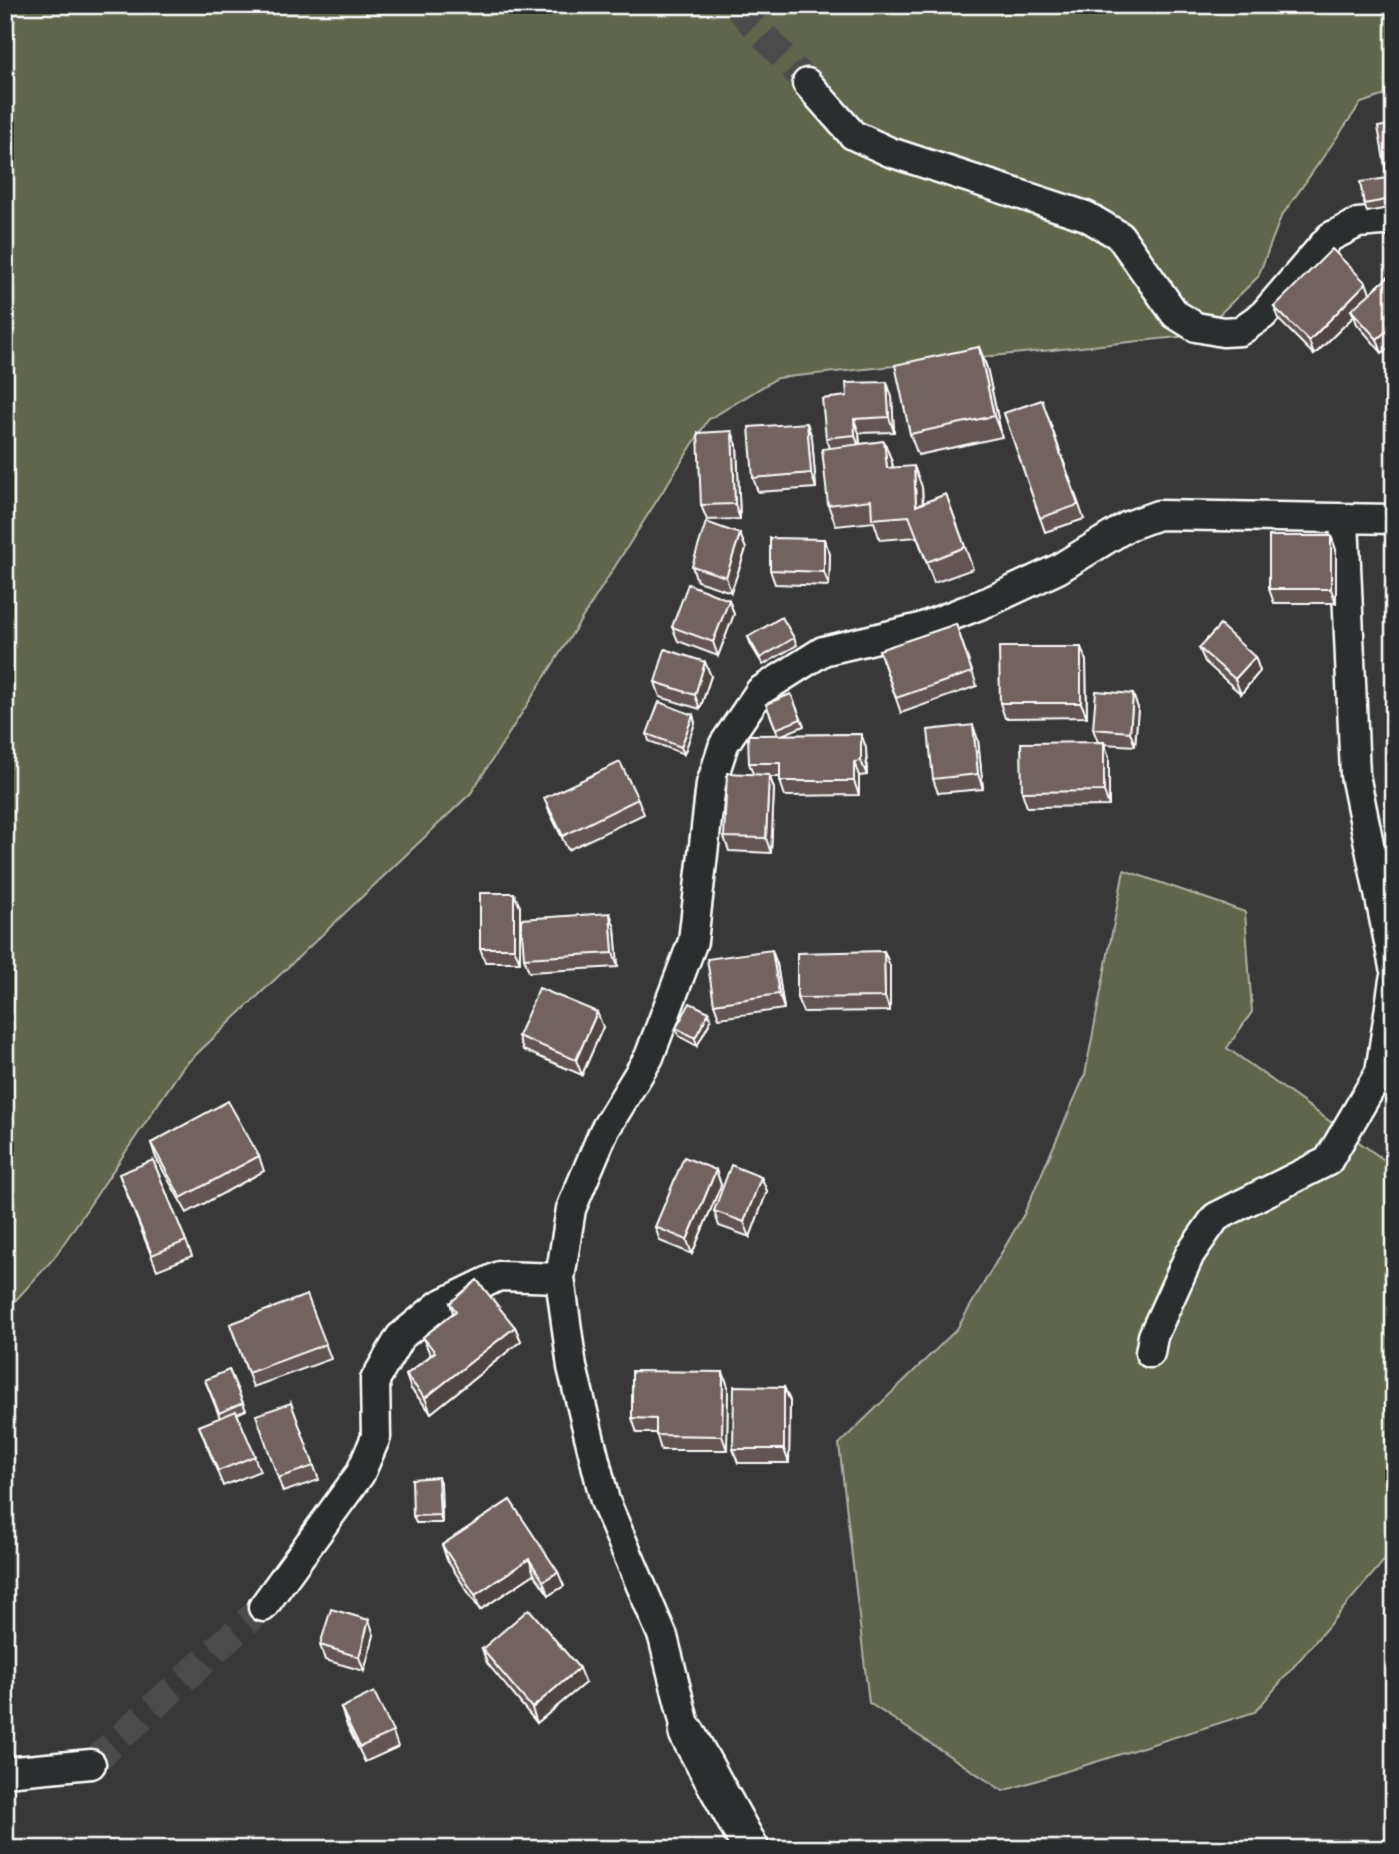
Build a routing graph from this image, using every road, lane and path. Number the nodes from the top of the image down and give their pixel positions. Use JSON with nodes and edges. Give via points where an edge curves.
{"nodes":[{"id":1,"x":807,"y":83,"type":"tunnel mouth"},
{"id":2,"x":1394,"y":220,"type":"edge"},
{"id":3,"x":1344,"y":519,"type":"junction"},
{"id":4,"x":1394,"y":519,"type":"edge"},
{"id":5,"x":1394,"y":967,"type":"edge"},
{"id":6,"x":1394,"y":980,"type":"edge"},
{"id":7,"x":560,"y":1278,"type":"junction"},
{"id":8,"x":1150,"y":1353,"type":"dead end"},
{"id":9,"x":263,"y":1607,"type":"tunnel mouth"},
{"id":10,"x":687,"y":1733,"type":"joint"},
{"id":11,"x":91,"y":1764,"type":"tunnel mouth"},
{"id":12,"x":5,"y":1772,"type":"edge"},
{"id":13,"x":751,"y":1849,"type":"edge"}],
"edges":[{"from":1,"to":2,"type":"street","via":[[853,135],[890,152],[1086,216],[1120,236],[1175,314],[1196,327],[1240,331],[1264,315],[1330,237],[1358,223]]},
{"from":3,"to":4,"type":"street"},
{"from":3,"to":5,"type":"street","via":[[1355,775]]},
{"from":3,"to":7,"type":"street","via":[[1158,514],[990,601],[920,628],[823,651],[760,691],[724,744],[711,784],[693,941],[649,1057],[604,1131],[571,1209]]},
{"from":6,"to":8,"type":"street","via":[[1380,1072],[1328,1161],[1216,1217],[1190,1254],[1153,1336]]},
{"from":7,"to":9,"type":"street","via":[[499,1276],[439,1305],[400,1337],[375,1380],[376,1437],[360,1474]]},
{"from":7,"to":10,"type":"street","via":[[572,1367],[605,1500],[663,1637]]},
{"from":10,"to":13,"type":"street"},
{"from":11,"to":12,"type":"street"}]}
